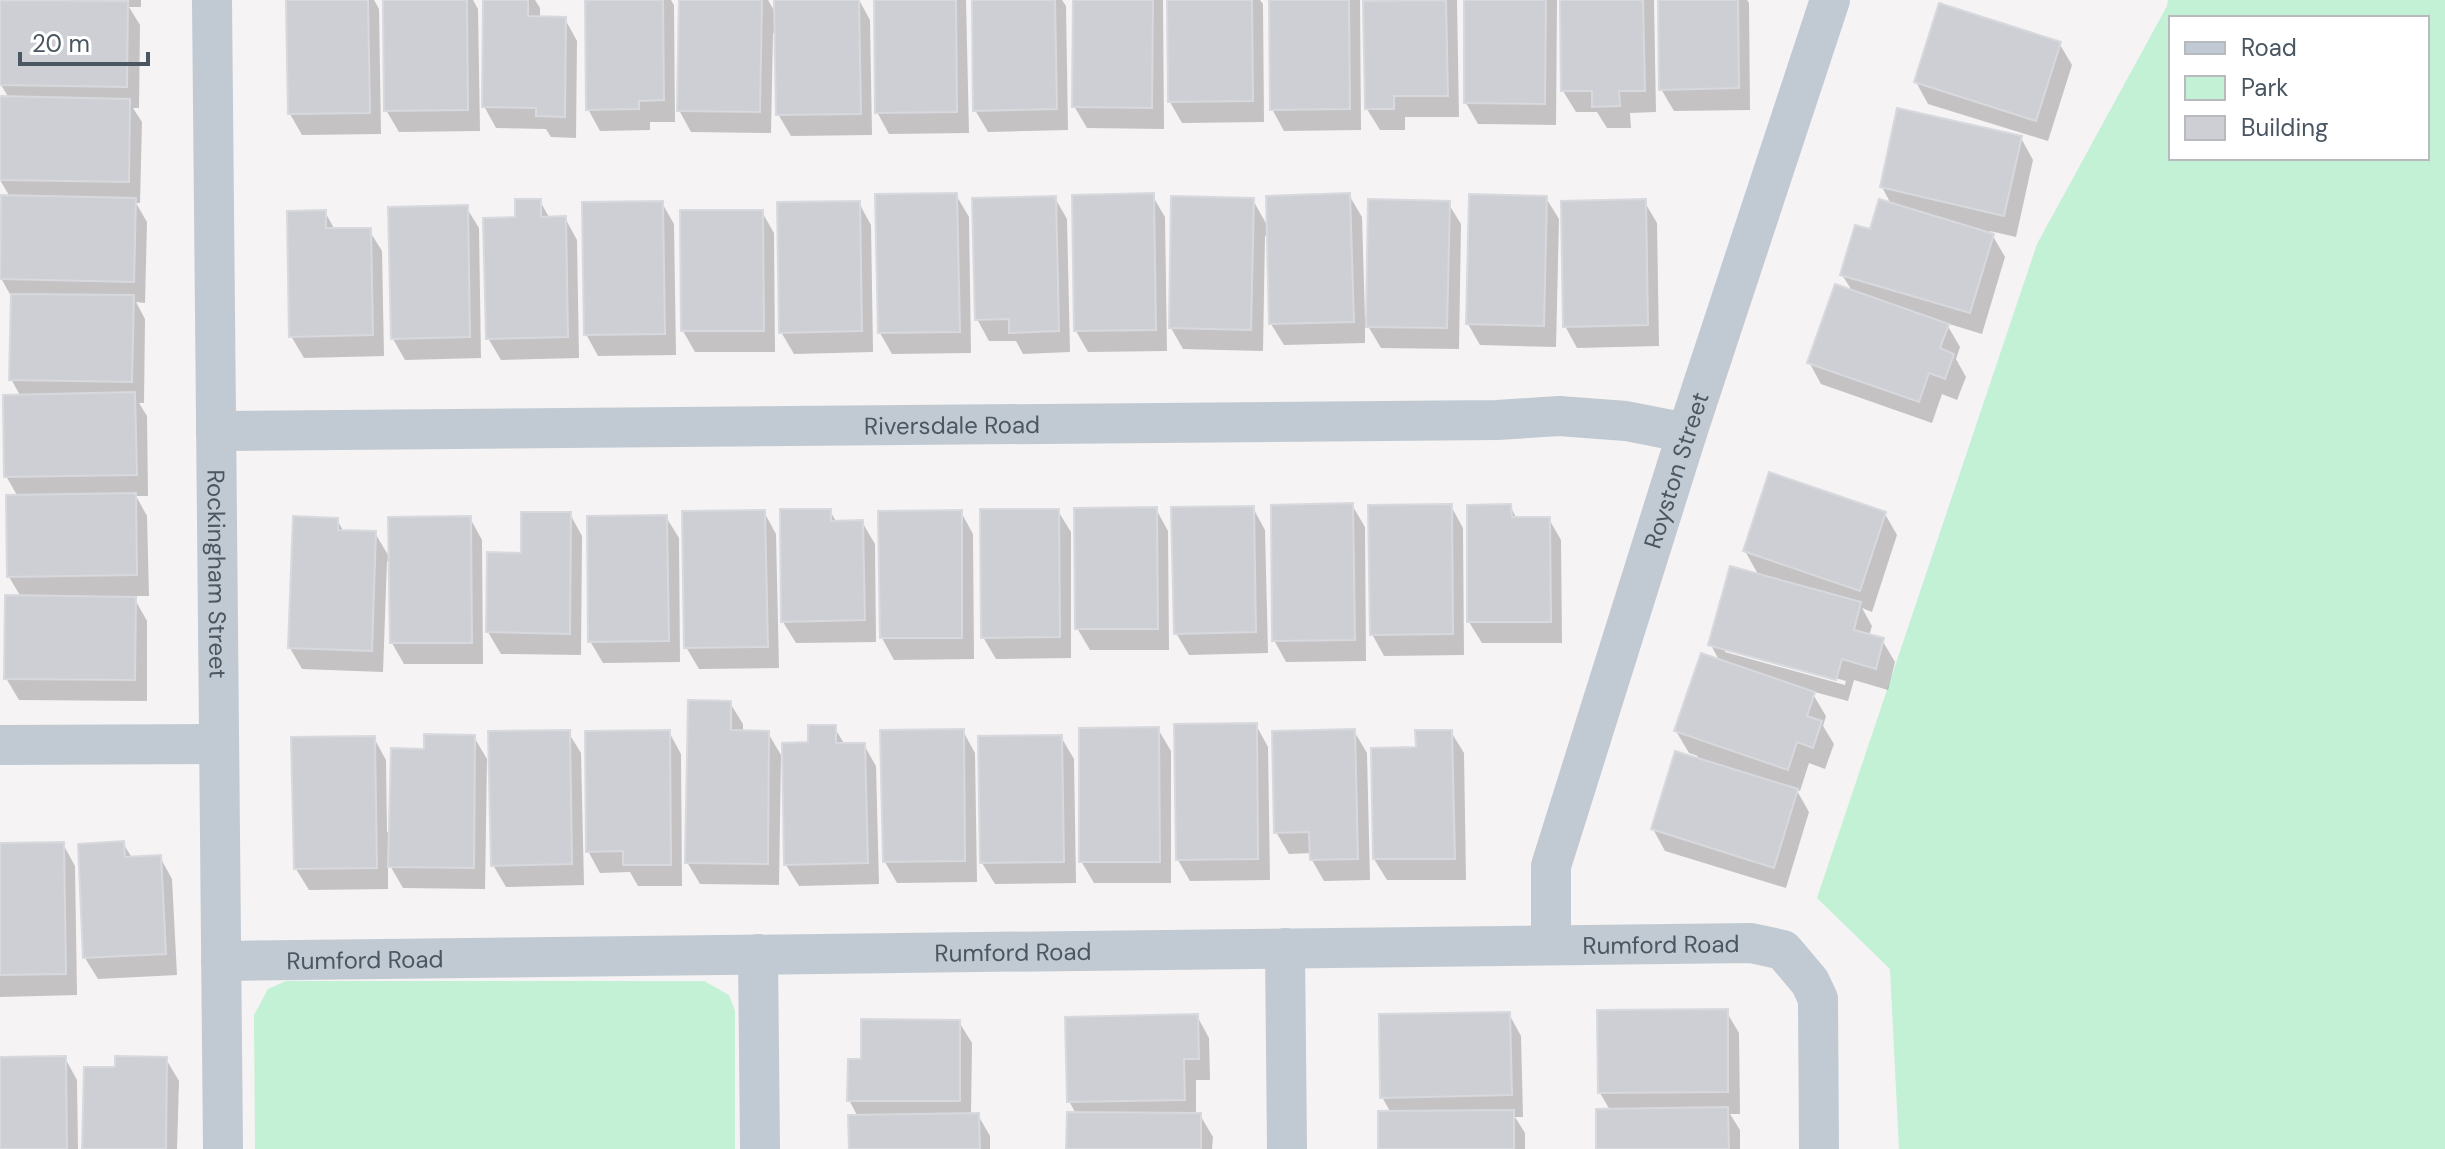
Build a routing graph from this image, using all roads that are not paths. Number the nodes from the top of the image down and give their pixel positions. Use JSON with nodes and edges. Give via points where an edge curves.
{"nodes":[{"id":1,"x":212,"y":0,"type":"edge"},
{"id":2,"x":1830,"y":0,"type":"edge"},
{"id":3,"x":216,"y":431,"type":"junction"},
{"id":4,"x":1687,"y":433,"type":"junction"},
{"id":5,"x":219,"y":744,"type":"junction"},
{"id":6,"x":0,"y":745,"type":"edge"},
{"id":7,"x":1551,"y":945,"type":"junction"},
{"id":8,"x":1285,"y":948,"type":"junction"},
{"id":9,"x":758,"y":954,"type":"junction"},
{"id":10,"x":221,"y":961,"type":"junction"},
{"id":11,"x":223,"y":1149,"type":"edge"},
{"id":12,"x":760,"y":1149,"type":"edge"},
{"id":13,"x":1287,"y":1149,"type":"edge"},
{"id":14,"x":1819,"y":1149,"type":"edge"}],
"edges":[{"from":1,"to":3,"type":"street","name":"Rockingham Street"},
{"from":2,"to":4,"type":"street","name":"Royston Street"},
{"from":3,"to":4,"type":"street","name":"Riversdale Road","via":[[1559,416]]},
{"from":3,"to":5,"type":"street","name":"Rockingham Street"},
{"from":4,"to":7,"type":"street","name":"Royston Street","via":[[1551,866]]},
{"from":5,"to":6,"type":"street"},
{"from":5,"to":10,"type":"street","name":"Rockingham Street"},
{"from":7,"to":8,"type":"street","name":"Rumford Road"},
{"from":7,"to":14,"type":"street","name":"Rumford Road","via":[[1751,943],[1783,950],[1818,999]]},
{"from":8,"to":9,"type":"street","name":"Rumford Road"},
{"from":8,"to":13,"type":"street"},
{"from":9,"to":10,"type":"street","name":"Rumford Road"},
{"from":9,"to":12,"type":"street"},
{"from":10,"to":11,"type":"street","name":"Rockingham Street"}]}
